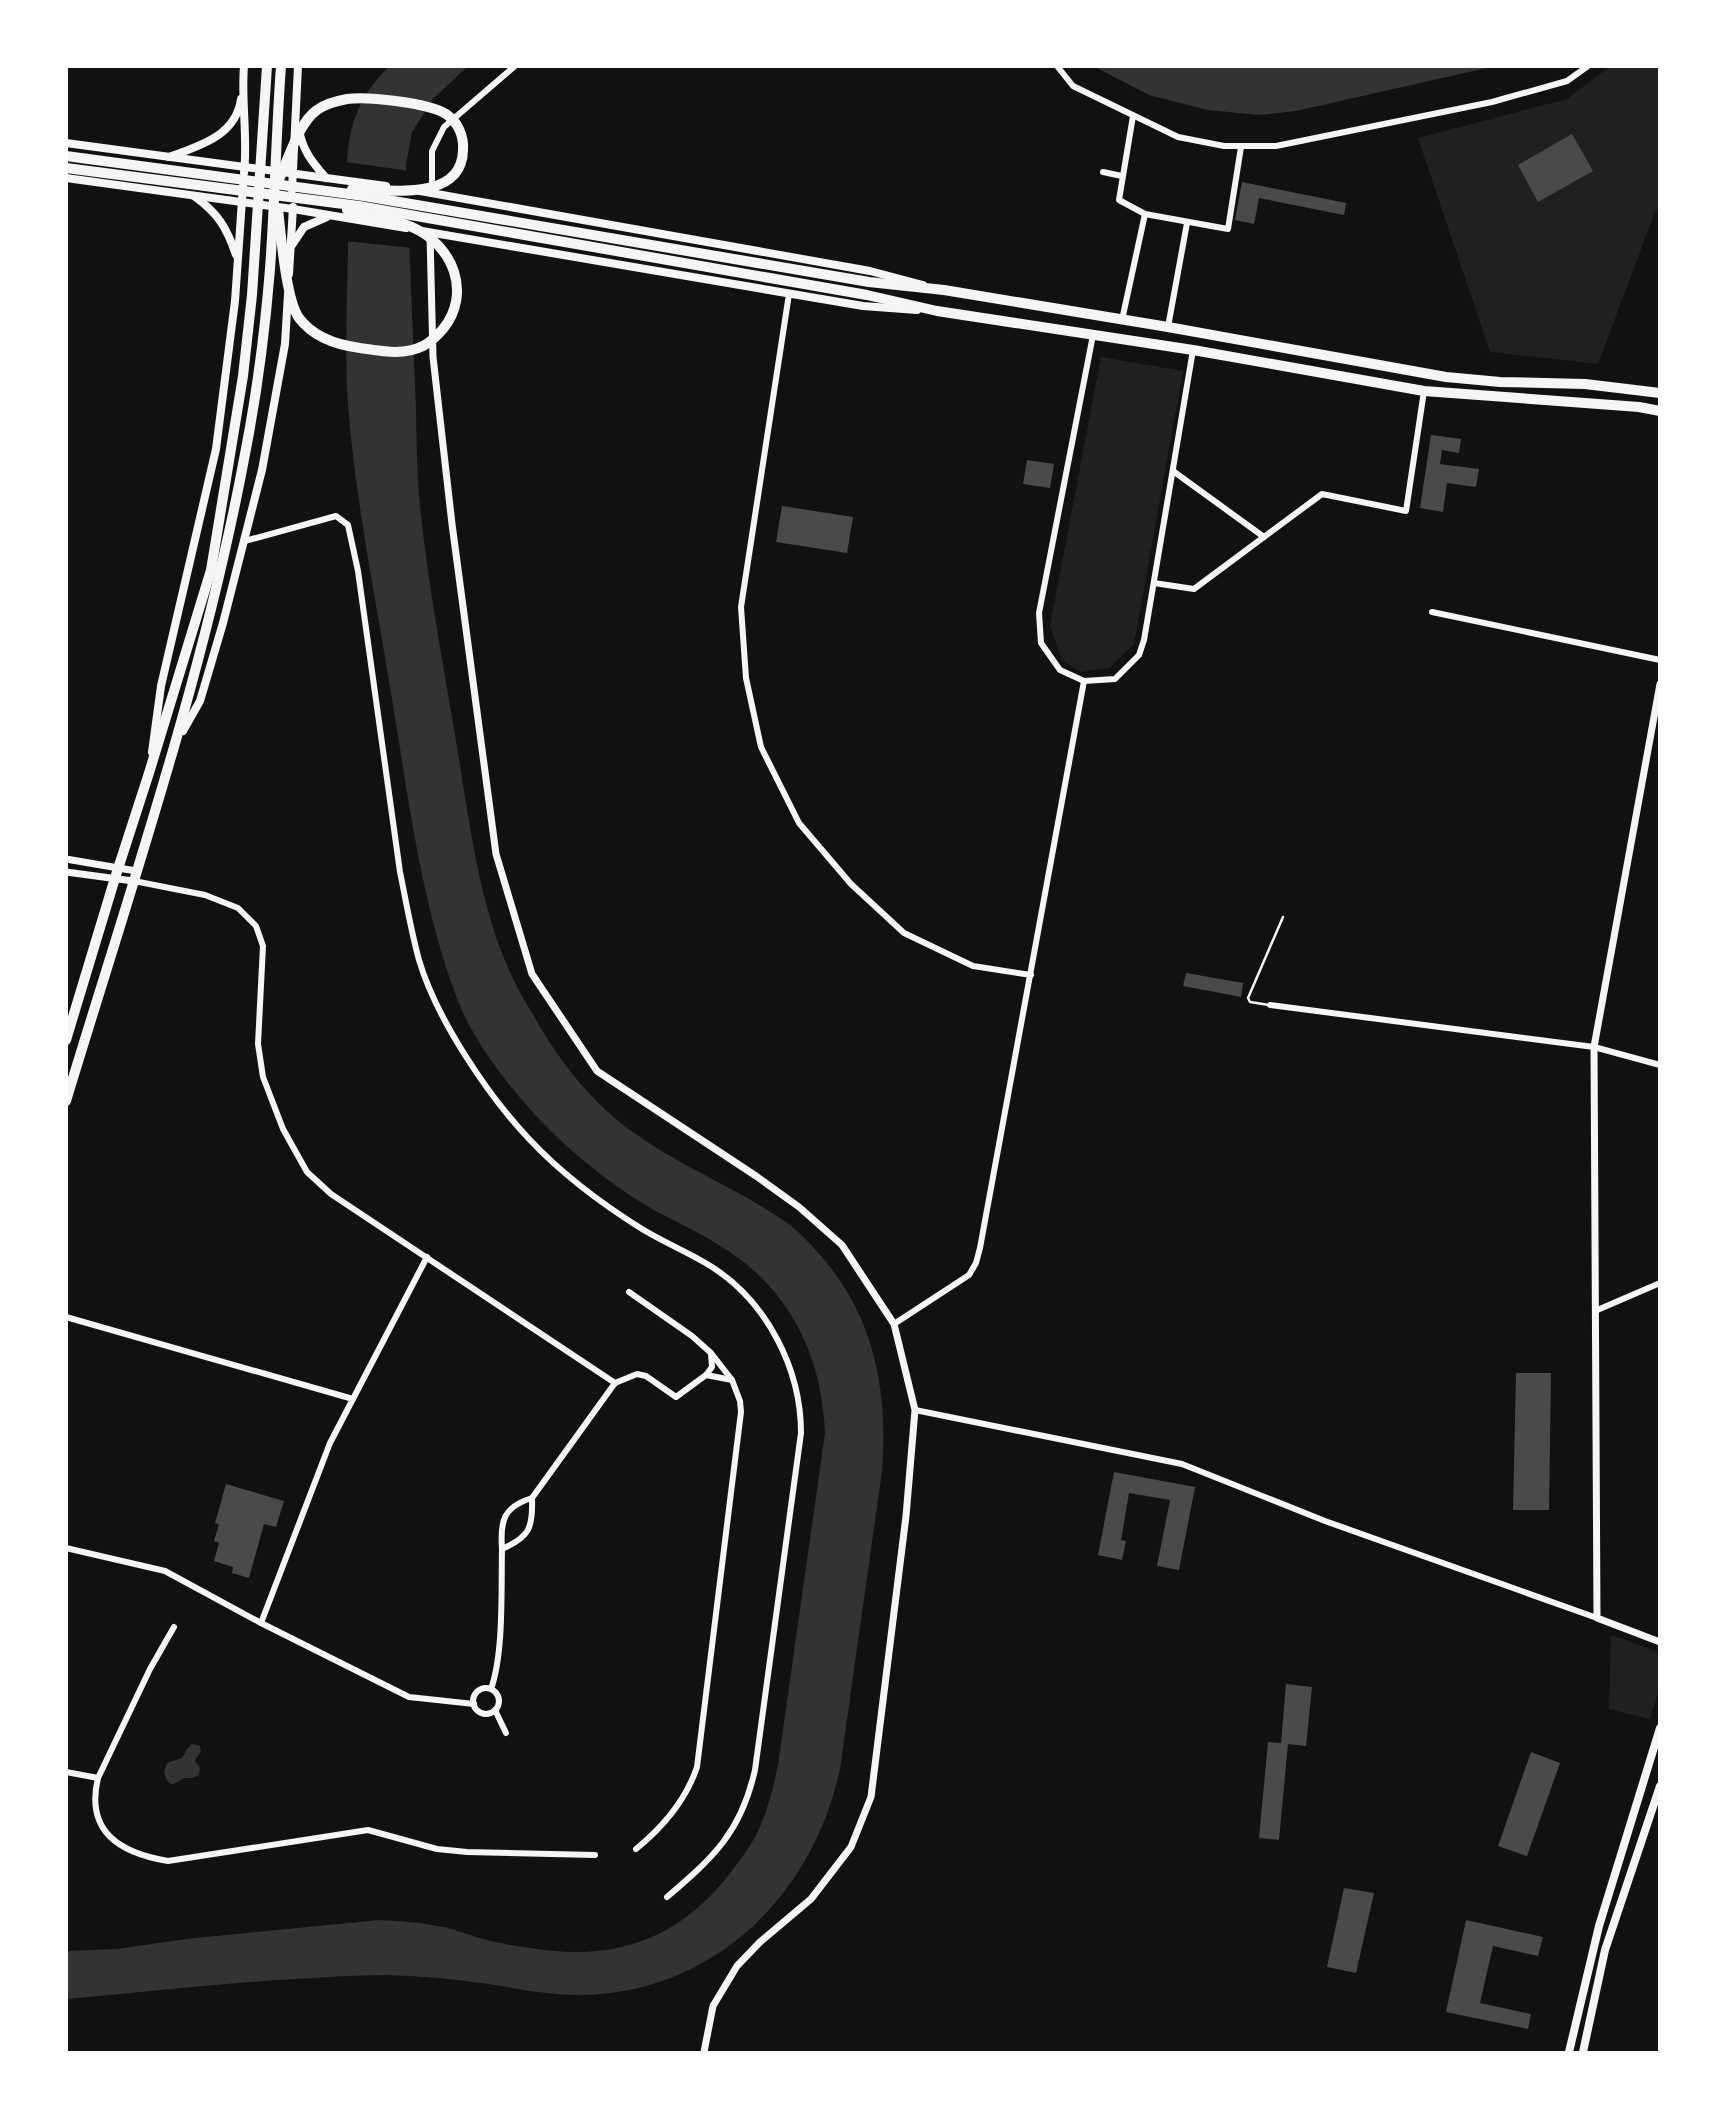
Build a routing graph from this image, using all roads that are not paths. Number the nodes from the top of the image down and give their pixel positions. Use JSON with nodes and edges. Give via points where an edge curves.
{"nodes":[{"id":1,"x":244,"y":66,"type":"edge"},
{"id":2,"x":267,"y":66,"type":"edge"},
{"id":3,"x":281,"y":66,"type":"edge"},
{"id":4,"x":298,"y":66,"type":"edge"},
{"id":5,"x":515,"y":66,"type":"edge"},
{"id":6,"x":1057,"y":66,"type":"edge"},
{"id":7,"x":1588,"y":66,"type":"edge"},
{"id":8,"x":243,"y":82,"type":"junction"},
{"id":9,"x":297,"y":100,"type":"junction"},
{"id":10,"x":1133,"y":116,"type":"junction"},
{"id":11,"x":66,"y":143,"type":"edge"},
{"id":12,"x":1241,"y":147,"type":"junction"},
{"id":13,"x":66,"y":156,"type":"edge"},
{"id":14,"x":168,"y":158,"type":"junction"},
{"id":15,"x":66,"y":168,"type":"edge"},
{"id":16,"x":245,"y":168,"type":"junction"},
{"id":17,"x":1103,"y":172,"type":"dead end"},
{"id":18,"x":292,"y":173,"type":"junction"},
{"id":19,"x":1122,"y":176,"type":"junction"},
{"id":20,"x":66,"y":178,"type":"edge"},
{"id":21,"x":326,"y":178,"type":"junction"},
{"id":22,"x":306,"y":188,"type":"junction"},
{"id":23,"x":275,"y":190,"type":"junction"},
{"id":24,"x":432,"y":193,"type":"junction"},
{"id":25,"x":191,"y":194,"type":"junction"},
{"id":26,"x":306,"y":199,"type":"junction"},
{"id":27,"x":241,"y":203,"type":"junction"},
{"id":28,"x":293,"y":209,"type":"junction"},
{"id":29,"x":1144,"y":214,"type":"junction"},
{"id":30,"x":334,"y":216,"type":"junction"},
{"id":31,"x":1187,"y":223,"type":"junction"},
{"id":32,"x":430,"y":232,"type":"junction"},
{"id":33,"x":290,"y":247,"type":"junction"},
{"id":34,"x":238,"y":259,"type":"junction"},
{"id":35,"x":944,"y":290,"type":"junction"},
{"id":36,"x":789,"y":294,"type":"junction"},
{"id":37,"x":937,"y":311,"type":"junction"},
{"id":38,"x":1122,"y":320,"type":"junction"},
{"id":39,"x":1168,"y":327,"type":"junction"},
{"id":40,"x":1093,"y":335,"type":"junction"},
{"id":41,"x":1193,"y":350,"type":"junction"},
{"id":42,"x":1424,"y":391,"type":"junction"},
{"id":43,"x":1660,"y":393,"type":"edge"},
{"id":44,"x":1660,"y":411,"type":"edge"},
{"id":45,"x":1173,"y":471,"type":"junction"},
{"id":46,"x":1264,"y":537,"type":"junction"},
{"id":47,"x":245,"y":541,"type":"junction"},
{"id":48,"x":216,"y":570,"type":"junction"},
{"id":49,"x":1154,"y":583,"type":"junction"},
{"id":50,"x":1432,"y":612,"type":"dead end"},
{"id":51,"x":1660,"y":660,"type":"edge"},
{"id":52,"x":1084,"y":681,"type":"junction"},
{"id":53,"x":1660,"y":684,"type":"edge"},
{"id":54,"x":149,"y":773,"type":"junction"},
{"id":55,"x":164,"y":780,"type":"junction"},
{"id":56,"x":66,"y":859,"type":"edge"},
{"id":57,"x":66,"y":872,"type":"edge"},
{"id":58,"x":116,"y":873,"type":"junction"},
{"id":59,"x":134,"y":876,"type":"junction"},
{"id":60,"x":1283,"y":917,"type":"dead end"},
{"id":61,"x":1031,"y":975,"type":"junction"},
{"id":62,"x":1270,"y":1005,"type":"joint"},
{"id":63,"x":66,"y":1040,"type":"edge"},
{"id":64,"x":1594,"y":1046,"type":"junction"},
{"id":65,"x":1660,"y":1065,"type":"edge"},
{"id":66,"x":66,"y":1101,"type":"edge"},
{"id":67,"x":427,"y":1257,"type":"junction"},
{"id":68,"x":1660,"y":1283,"type":"edge"},
{"id":69,"x":629,"y":1292,"type":"dead end"},
{"id":70,"x":1595,"y":1311,"type":"junction"},
{"id":71,"x":66,"y":1317,"type":"edge"},
{"id":72,"x":894,"y":1324,"type":"junction"},
{"id":73,"x":711,"y":1353,"type":"junction"},
{"id":74,"x":706,"y":1375,"type":"junction"},
{"id":75,"x":732,"y":1380,"type":"junction"},
{"id":76,"x":615,"y":1383,"type":"junction"},
{"id":77,"x":352,"y":1399,"type":"junction"},
{"id":78,"x":915,"y":1410,"type":"junction"},
{"id":79,"x":532,"y":1498,"type":"junction"},
{"id":80,"x":66,"y":1548,"type":"edge"},
{"id":81,"x":502,"y":1549,"type":"junction"},
{"id":82,"x":1597,"y":1618,"type":"junction"},
{"id":83,"x":261,"y":1623,"type":"junction"},
{"id":84,"x":174,"y":1627,"type":"dead end"},
{"id":85,"x":1660,"y":1642,"type":"edge"},
{"id":86,"x":491,"y":1689,"type":"junction"},
{"id":87,"x":474,"y":1704,"type":"junction"},
{"id":88,"x":495,"y":1710,"type":"junction"},
{"id":89,"x":1660,"y":1728,"type":"edge"},
{"id":90,"x":506,"y":1733,"type":"dead end"},
{"id":91,"x":66,"y":1772,"type":"edge"},
{"id":92,"x":98,"y":1778,"type":"junction"},
{"id":93,"x":1660,"y":1786,"type":"edge"},
{"id":94,"x":636,"y":1849,"type":"dead end"},
{"id":95,"x":595,"y":1856,"type":"dead end"},
{"id":96,"x":667,"y":1897,"type":"dead end"},
{"id":97,"x":704,"y":2053,"type":"edge"},
{"id":98,"x":1569,"y":2053,"type":"edge"},
{"id":99,"x":1583,"y":2053,"type":"edge"}],
"edges":[{"from":1,"to":8,"type":"main road"},
{"from":2,"to":48,"type":"main road","via":[[246,349]]},
{"from":3,"to":23,"type":"main road"},
{"from":4,"to":9,"type":"main road"},
{"from":5,"to":24,"type":"street","via":[[444,127],[432,151]]},
{"from":6,"to":10,"type":"street","via":[[1073,86]]},
{"from":7,"to":12,"type":"street","via":[[1567,81],[1492,102],[1276,146]]},
{"from":8,"to":14,"type":"main road","via":[[235,120],[227,130]]},
{"from":8,"to":16,"type":"main road"},
{"from":9,"to":18,"type":"main road"},
{"from":9,"to":21,"type":"main road","via":[[303,148]]},
{"from":10,"to":12,"type":"street","via":[[1178,137]]},
{"from":10,"to":19,"type":"street"},
{"from":11,"to":14,"type":"main road"},
{"from":12,"to":31,"type":"street","via":[[1227,229]]},
{"from":13,"to":22,"type":"main road"},
{"from":14,"to":16,"type":"main road"},
{"from":15,"to":26,"type":"main road"},
{"from":16,"to":18,"type":"main road"},
{"from":16,"to":27,"type":"main road"},
{"from":17,"to":19,"type":"street"},
{"from":18,"to":21,"type":"main road"},
{"from":18,"to":28,"type":"main road"},
{"from":19,"to":29,"type":"street","via":[[1119,200]]},
{"from":20,"to":25,"type":"main road"},
{"from":21,"to":24,"type":"main road"},
{"from":22,"to":23,"type":"main road","via":[[418,191],[440,186],[461,166],[461,134],[448,115],[424,105],[361,99],[331,103],[307,118]]},
{"from":22,"to":35,"type":"main road","via":[[869,282]]},
{"from":23,"to":26,"type":"main road","via":[[288,285],[294,308],[309,328],[345,346],[391,352],[412,350],[431,341],[450,320],[457,291],[454,268],[442,249],[413,227]]},
{"from":23,"to":48,"type":"main road","via":[[270,270],[246,451]]},
{"from":24,"to":35,"type":"main road","via":[[870,271]]},
{"from":25,"to":27,"type":"main road"},
{"from":25,"to":34,"type":"main road","via":[[217,215]]},
{"from":26,"to":37,"type":"main road","via":[[591,245]]},
{"from":27,"to":28,"type":"main road"},
{"from":27,"to":34,"type":"main road"},
{"from":28,"to":30,"type":"main road"},
{"from":28,"to":33,"type":"main road"},
{"from":29,"to":31,"type":"street"},
{"from":29,"to":38,"type":"street"},
{"from":30,"to":32,"type":"main road"},
{"from":30,"to":33,"type":"main road","via":[[304,227]]},
{"from":31,"to":39,"type":"street"},
{"from":32,"to":36,"type":"main road"},
{"from":32,"to":72,"type":"street","via":[[433,357],[494,841],[533,974],[597,1071],[799,1208],[842,1245]]},
{"from":33,"to":47,"type":"main road","via":[[285,344]]},
{"from":34,"to":54,"type":"main road","via":[[216,449],[161,686]]},
{"from":35,"to":38,"type":"main road"},
{"from":36,"to":37,"type":"main road"},
{"from":36,"to":61,"type":"street","via":[[741,607],[746,678],[761,747],[799,823],[851,884],[904,933],[973,966]]},
{"from":37,"to":40,"type":"main road"},
{"from":38,"to":39,"type":"main road"},
{"from":39,"to":43,"type":"main road","via":[[1446,376]]},
{"from":40,"to":41,"type":"main road"},
{"from":40,"to":52,"type":"street","via":[[1039,613],[1041,643],[1060,670]]},
{"from":41,"to":42,"type":"main road"},
{"from":41,"to":45,"type":"street"},
{"from":42,"to":44,"type":"main road"},
{"from":42,"to":46,"type":"street","via":[[1406,511],[1322,494]]},
{"from":45,"to":46,"type":"street"},
{"from":45,"to":49,"type":"street"},
{"from":46,"to":49,"type":"street","via":[[1194,589]]},
{"from":47,"to":55,"type":"main road","via":[[200,701],[185,724]]},
{"from":47,"to":96,"type":"street","via":[[337,516],[348,525],[369,640],[400,872],[419,960],[433,994],[462,1050],[529,1139],[569,1176],[642,1229],[735,1284],[779,1342],[799,1396],[801,1433],[751,1786],[744,1808],[719,1848]]},
{"from":48,"to":54,"type":"main road"},
{"from":48,"to":55,"type":"main road"},
{"from":49,"to":52,"type":"street","via":[[1139,655],[1115,678]]},
{"from":50,"to":51,"type":"street"},
{"from":52,"to":61,"type":"street"},
{"from":53,"to":64,"type":"street"},
{"from":54,"to":58,"type":"main road"},
{"from":55,"to":59,"type":"main road"},
{"from":56,"to":58,"type":"street"},
{"from":57,"to":58,"type":"street"},
{"from":58,"to":59,"type":"street"},
{"from":58,"to":63,"type":"main road"},
{"from":59,"to":66,"type":"main road"},
{"from":59,"to":67,"type":"street","via":[[238,908],[256,926],[263,947],[258,1044],[263,1077],[283,1129],[307,1172],[331,1194]]},
{"from":60,"to":62,"type":"lane","via":[[1248,998]]},
{"from":61,"to":72,"type":"street","via":[[976,1263],[968,1275]]},
{"from":62,"to":64,"type":"street"},
{"from":64,"to":65,"type":"street"},
{"from":64,"to":70,"type":"street"},
{"from":67,"to":76,"type":"street"},
{"from":67,"to":77,"type":"street"},
{"from":68,"to":70,"type":"street"},
{"from":69,"to":73,"type":"street"},
{"from":70,"to":82,"type":"street"},
{"from":71,"to":77,"type":"street"},
{"from":72,"to":78,"type":"street"},
{"from":73,"to":74,"type":"street","via":[[712,1367]]},
{"from":73,"to":75,"type":"street"},
{"from":74,"to":75,"type":"street"},
{"from":74,"to":76,"type":"street","via":[[676,1397],[646,1376],[637,1374]]},
{"from":75,"to":94,"type":"street","via":[[740,1401],[740,1428],[697,1767],[674,1812]]},
{"from":76,"to":79,"type":"street"},
{"from":77,"to":83,"type":"street","via":[[330,1443]]},
{"from":78,"to":82,"type":"street","via":[[1182,1464],[1325,1521]]},
{"from":78,"to":97,"type":"street","via":[[871,1797],[851,1847],[811,1899],[737,1966],[713,2006]]},
{"from":79,"to":81,"type":"street","via":[[530,1530],[516,1544]]},
{"from":79,"to":81,"type":"street","via":[[516,1503],[504,1516]]},
{"from":80,"to":83,"type":"street","via":[[165,1571]]},
{"from":81,"to":86,"type":"street","via":[[499,1654]]},
{"from":82,"to":85,"type":"street"},
{"from":83,"to":87,"type":"street","via":[[409,1697]]},
{"from":84,"to":92,"type":"street"},
{"from":86,"to":87,"type":"street","via":[[479,1690]]},
{"from":86,"to":88,"type":"street","via":[[499,1698]]},
{"from":87,"to":88,"type":"street","via":[[483,1713]]},
{"from":88,"to":90,"type":"street"},
{"from":89,"to":98,"type":"main road","via":[[1599,1926]]},
{"from":91,"to":92,"type":"street"},
{"from":92,"to":95,"type":"street","via":[[95,1811],[107,1834],[130,1851],[168,1861],[368,1829],[437,1849]]},
{"from":93,"to":99,"type":"main road","via":[[1605,1950]]}]}
